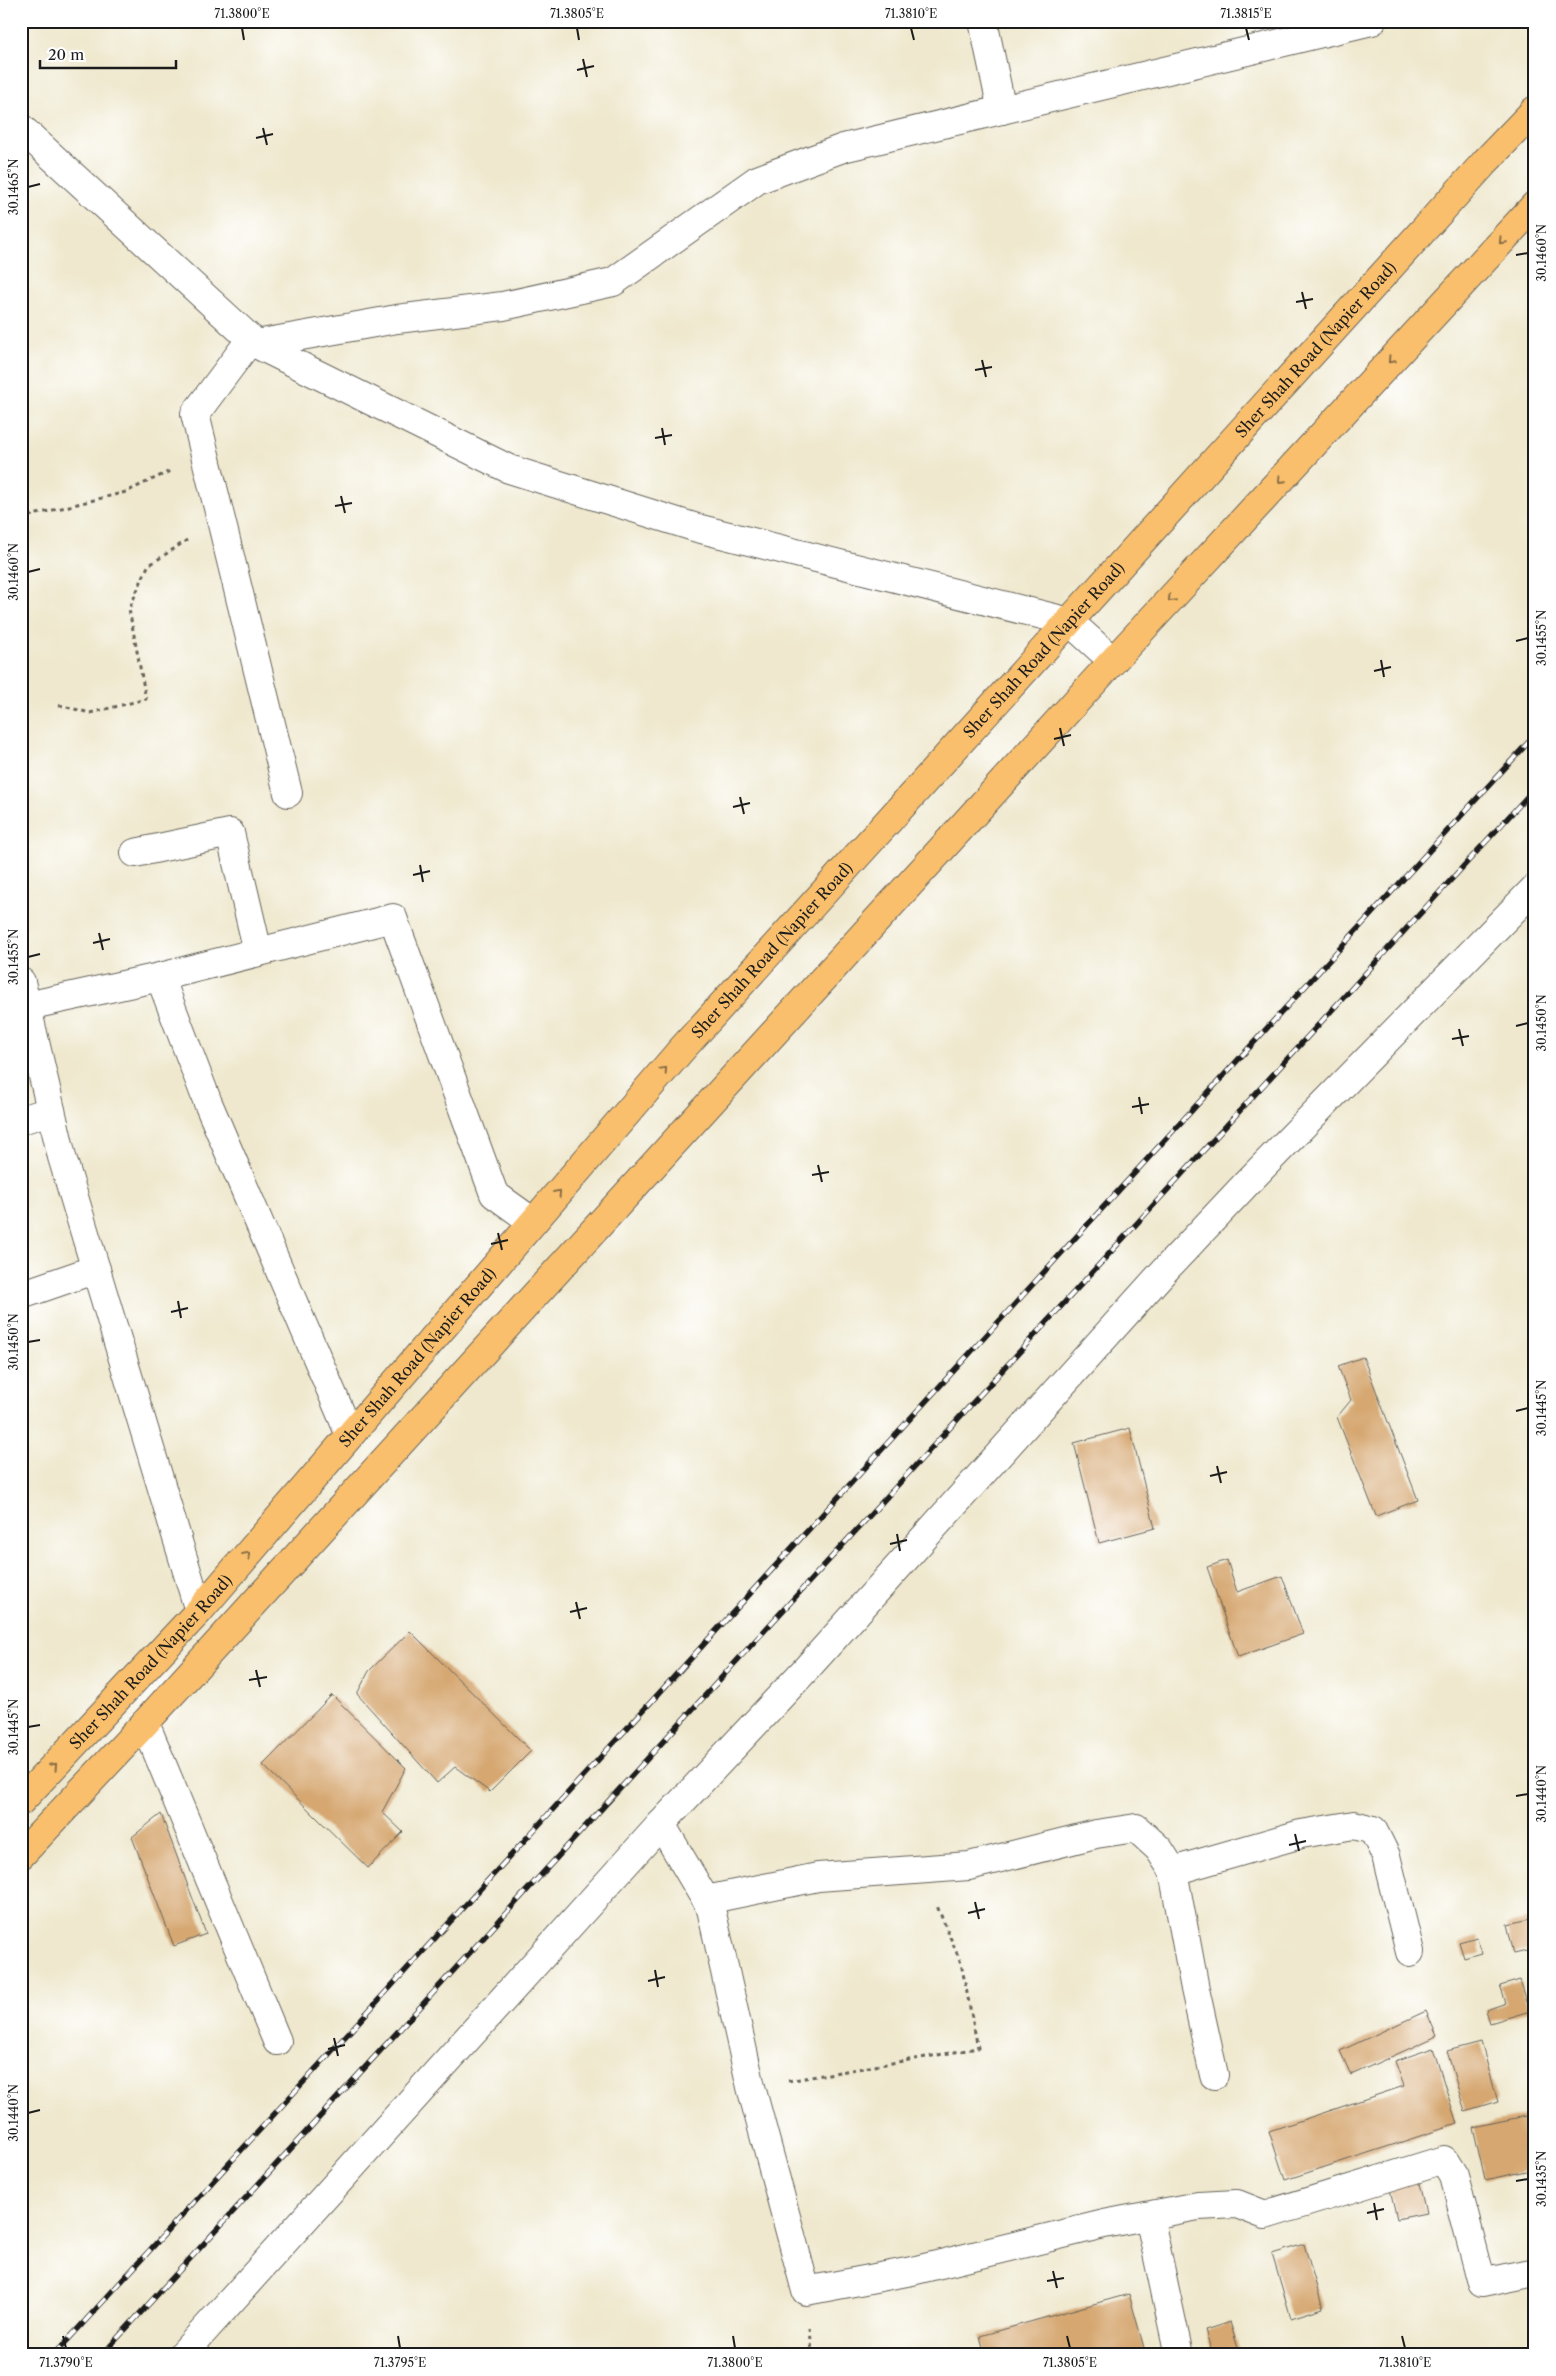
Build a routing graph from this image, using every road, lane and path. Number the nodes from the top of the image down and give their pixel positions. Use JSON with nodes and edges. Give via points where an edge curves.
{"nodes":[{"id":1,"x":983,"y":21,"type":"edge"},
{"id":2,"x":1372,"y":21,"type":"edge"},
{"id":3,"x":1002,"y":110,"type":"junction"},
{"id":4,"x":1535,"y":110,"type":"edge"},
{"id":5,"x":21,"y":128,"type":"edge"},
{"id":6,"x":1535,"y":205,"type":"edge"},
{"id":7,"x":254,"y":342,"type":"junction"},
{"id":8,"x":205,"y":455,"type":"junction"},
{"id":9,"x":21,"y":518,"type":"edge"},
{"id":10,"x":220,"y":518,"type":"junction"},
{"id":11,"x":1070,"y":622,"type":"junction"},
{"id":12,"x":1113,"y":662,"type":"junction"},
{"id":13,"x":59,"y":705,"type":"dead end"},
{"id":14,"x":288,"y":793,"type":"dead end"},
{"id":15,"x":135,"y":853,"type":"dead end"},
{"id":16,"x":1535,"y":888,"type":"edge"},
{"id":17,"x":258,"y":952,"type":"junction"},
{"id":18,"x":160,"y":977,"type":"junction"},
{"id":19,"x":24,"y":994,"type":"edge"},
{"id":20,"x":51,"y":1111,"type":"junction"},
{"id":21,"x":21,"y":1120,"type":"edge"},
{"id":22,"x":533,"y":1222,"type":"junction"},
{"id":23,"x":96,"y":1269,"type":"junction"},
{"id":24,"x":21,"y":1295,"type":"edge"},
{"id":25,"x":350,"y":1436,"type":"junction"},
{"id":26,"x":199,"y":1611,"type":"junction"},
{"id":27,"x":145,"y":1723,"type":"junction"},
{"id":28,"x":21,"y":1801,"type":"edge"},
{"id":29,"x":660,"y":1824,"type":"junction"},
{"id":30,"x":21,"y":1855,"type":"edge"},
{"id":31,"x":921,"y":1869,"type":"junction"},
{"id":32,"x":1173,"y":1871,"type":"junction"},
{"id":33,"x":706,"y":1900,"type":"junction"},
{"id":34,"x":1410,"y":1952,"type":"dead end"},
{"id":35,"x":277,"y":2041,"type":"dead end"},
{"id":36,"x":1214,"y":2075,"type":"dead end"},
{"id":37,"x":751,"y":2087,"type":"junction"},
{"id":38,"x":1149,"y":2216,"type":"junction"},
{"id":39,"x":1535,"y":2272,"type":"edge"},
{"id":40,"x":208,"y":2344,"type":"edge"},
{"id":41,"x":182,"y":2355,"type":"edge"},
{"id":42,"x":1179,"y":2355,"type":"edge"}],
"edges":[{"from":1,"to":3,"type":"street"},
{"from":2,"to":3,"type":"street"},
{"from":3,"to":7,"type":"street","via":[[843,148],[757,180],[613,282],[503,306]]},
{"from":4,"to":11,"type":"main road","name":"Sher Shah Road (Napier Road)"},
{"from":5,"to":7,"type":"street"},
{"from":6,"to":12,"type":"main road","one_way":true},
{"from":7,"to":8,"type":"street","via":[[195,414]]},
{"from":7,"to":11,"type":"street","via":[[508,470],[697,528]]},
{"from":8,"to":9,"type":"path","via":[[126,492]]},
{"from":8,"to":10,"type":"street"},
{"from":10,"to":13,"type":"path","via":[[148,566],[129,609],[146,699],[90,713]]},
{"from":10,"to":14,"type":"street"},
{"from":11,"to":12,"type":"street"},
{"from":22,"to":11,"type":"main road","name":"Sher Shah Road (Napier Road)","one_way":true,"via":[[682,1049]]},
{"from":12,"to":27,"type":"main road"},
{"from":15,"to":17,"type":"street","via":[[230,833]]},
{"from":16,"to":29,"type":"street","via":[[1172,1263],[814,1661]]},
{"from":17,"to":18,"type":"street"},
{"from":17,"to":22,"type":"street","via":[[393,918],[494,1194]]},
{"from":18,"to":19,"type":"street"},
{"from":18,"to":25,"type":"street","via":[[216,1121]]},
{"from":19,"to":20,"type":"street"},
{"from":20,"to":21,"type":"street"},
{"from":20,"to":23,"type":"street"},
{"from":22,"to":25,"type":"main road","name":"Sher Shah Road (Napier Road)"},
{"from":23,"to":24,"type":"street"},
{"from":23,"to":26,"type":"street"},
{"from":26,"to":25,"type":"main road","name":"Sher Shah Road (Napier Road)","one_way":true},
{"from":28,"to":26,"type":"main road","name":"Sher Shah Road (Napier Road)","one_way":true},
{"from":27,"to":30,"type":"main road"},
{"from":27,"to":35,"type":"street"},
{"from":29,"to":33,"type":"street"},
{"from":29,"to":40,"type":"street"},
{"from":31,"to":32,"type":"street","via":[[970,1866],[1096,1834],[1136,1828],[1159,1849]]},
{"from":31,"to":33,"type":"street","via":[[818,1877]]},
{"from":31,"to":37,"type":"path","via":[[961,1963],[978,2048]]},
{"from":32,"to":34,"type":"street","via":[[1301,1834],[1354,1825],[1373,1830],[1386,1856]]},
{"from":32,"to":36,"type":"street","via":[[1194,1989]]},
{"from":33,"to":37,"type":"street","via":[[712,1909]]},
{"from":37,"to":38,"type":"street","via":[[806,2291],[912,2271]]},
{"from":38,"to":39,"type":"street","via":[[1198,2206],[1237,2204],[1264,2215],[1444,2160],[1454,2176],[1482,2283]]},
{"from":38,"to":42,"type":"street"},
{"from":40,"to":41,"type":"street"}]}
